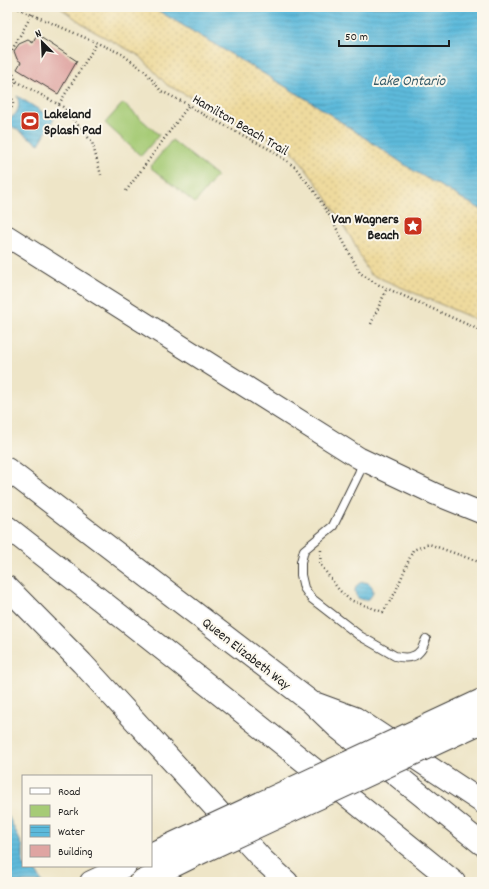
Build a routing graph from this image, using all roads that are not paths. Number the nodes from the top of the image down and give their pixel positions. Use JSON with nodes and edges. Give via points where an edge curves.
{"nodes":[{"id":1,"x":7,"y":236,"type":"edge"},
{"id":2,"x":364,"y":460,"type":"junction"},
{"id":3,"x":7,"y":469,"type":"edge"},
{"id":4,"x":482,"y":513,"type":"edge"},
{"id":5,"x":7,"y":527,"type":"edge"},
{"id":6,"x":7,"y":587,"type":"edge"},
{"id":7,"x":426,"y":639,"type":"dead end"},
{"id":8,"x":482,"y":700,"type":"edge"},
{"id":9,"x":311,"y":702,"type":"junction"},
{"id":10,"x":482,"y":722,"type":"edge"},
{"id":11,"x":482,"y":802,"type":"edge"},
{"id":12,"x":482,"y":844,"type":"edge"},
{"id":13,"x":152,"y":854,"type":"edge"},
{"id":14,"x":123,"y":867,"type":"edge"},
{"id":15,"x":91,"y":882,"type":"edge"},
{"id":16,"x":142,"y":882,"type":"edge"},
{"id":17,"x":287,"y":882,"type":"edge"},
{"id":18,"x":454,"y":882,"type":"edge"}],
"edges":[{"from":1,"to":2,"type":"street"},
{"from":2,"to":4,"type":"street"},
{"from":2,"to":7,"type":"lane","via":[[333,526],[304,550],[300,562],[304,588],[311,598],[360,636],[395,656],[414,656],[420,652]]},
{"from":3,"to":9,"type":"highway","name":"Queen Elizabeth Way"},
{"from":5,"to":18,"type":"highway"},
{"from":6,"to":17,"type":"highway","via":[[82,663],[263,860]]},
{"from":8,"to":13,"type":"highway","bridge":true},
{"from":9,"to":11,"type":"highway","via":[[355,718]]},
{"from":9,"to":12,"type":"highway","name":"Queen Elizabeth Way","via":[[338,728]]},
{"from":10,"to":16,"type":"highway","bridge":true},
{"from":14,"to":15,"type":"highway"}]}
